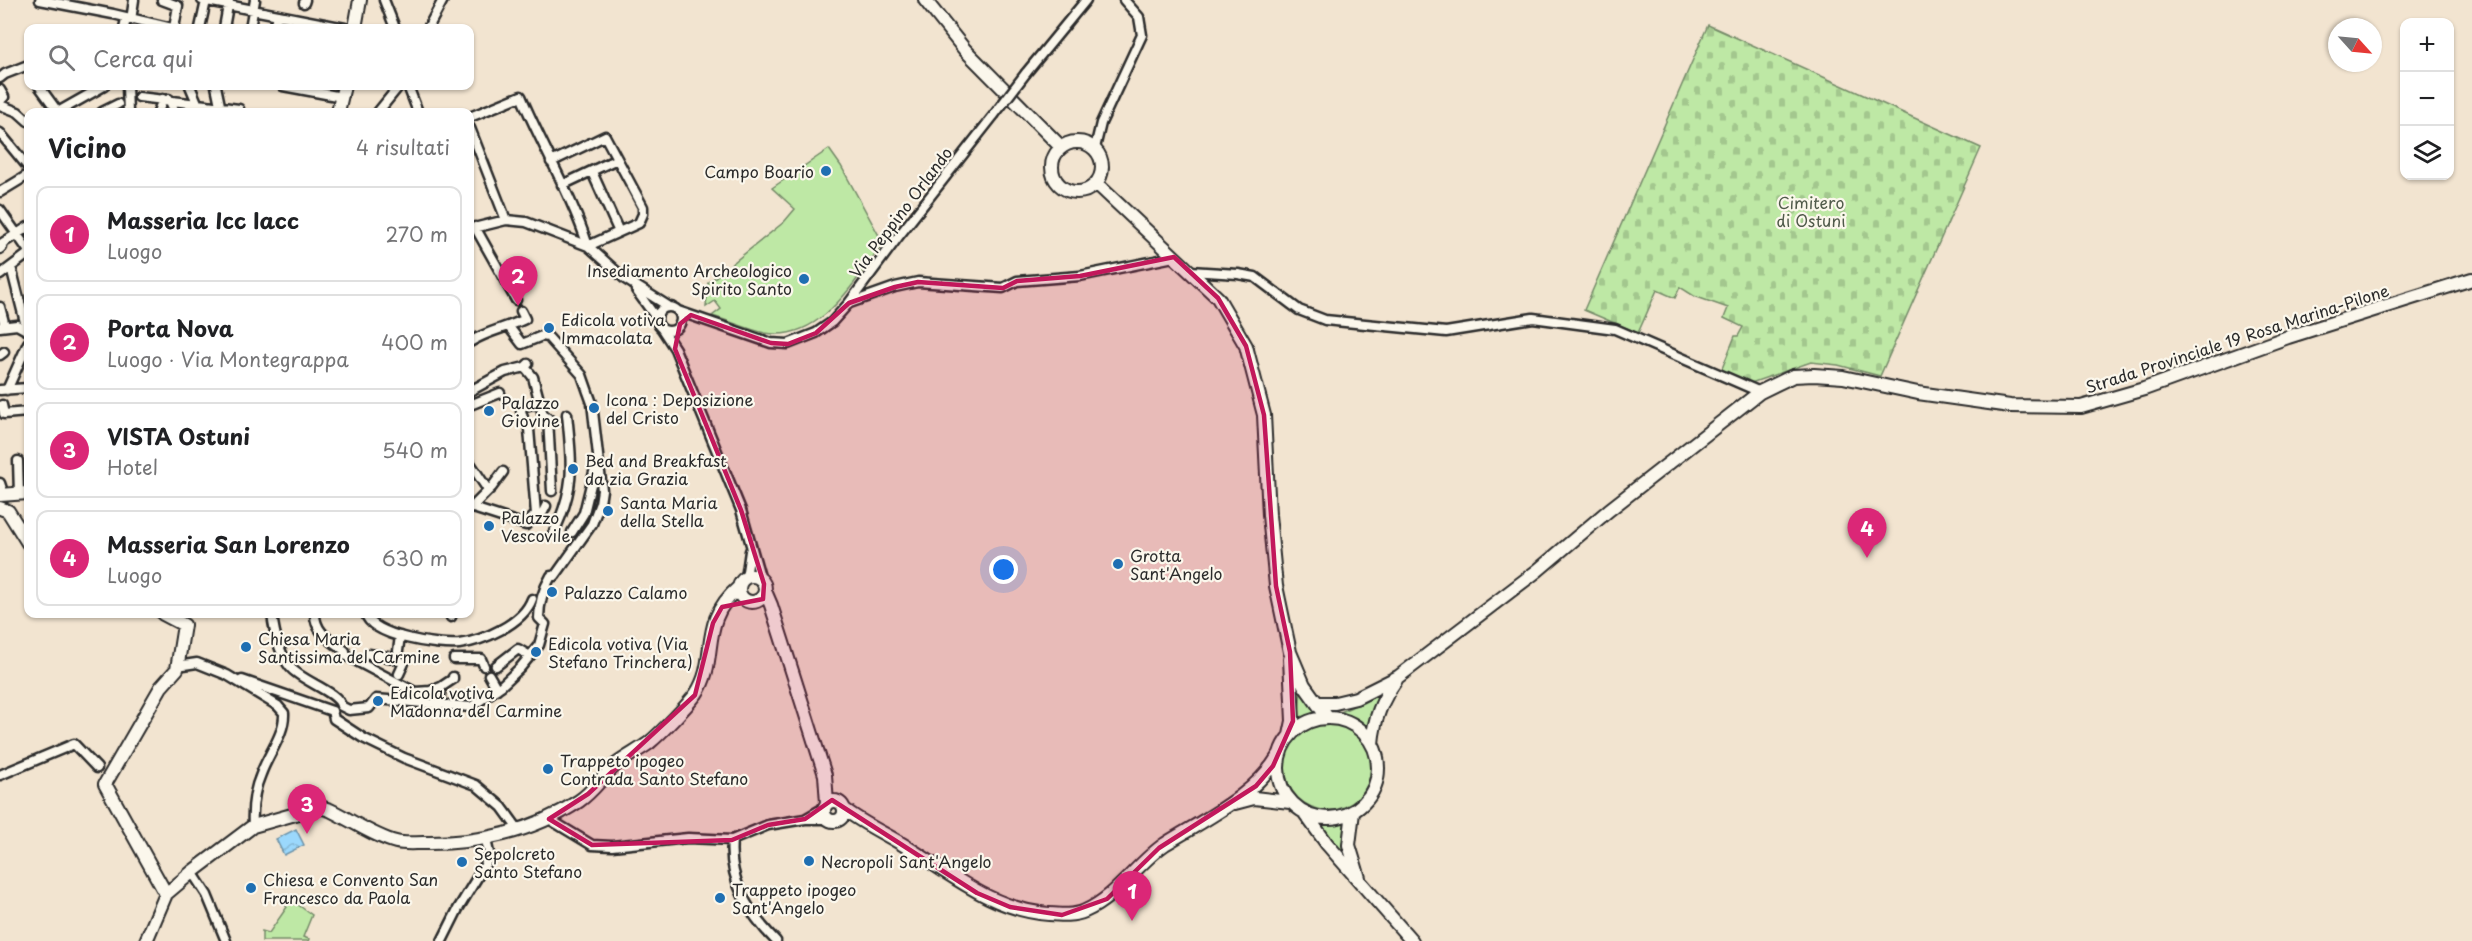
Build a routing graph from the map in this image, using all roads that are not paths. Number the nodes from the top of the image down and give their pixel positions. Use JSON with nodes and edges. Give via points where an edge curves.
{"nodes":[{"id":1,"x":40,"y":0,"type":"edge"},
{"id":2,"x":134,"y":0,"type":"edge"},
{"id":3,"x":162,"y":0,"type":"edge"},
{"id":4,"x":204,"y":0,"type":"edge"},
{"id":5,"x":360,"y":0,"type":"edge"},
{"id":6,"x":384,"y":0,"type":"edge"},
{"id":7,"x":443,"y":0,"type":"edge"},
{"id":8,"x":925,"y":0,"type":"edge"},
{"id":9,"x":1086,"y":0,"type":"edge"},
{"id":10,"x":1124,"y":0,"type":"edge"},
{"id":11,"x":229,"y":2,"type":"edge"},
{"id":12,"x":254,"y":5,"type":"edge"},
{"id":13,"x":277,"y":15,"type":"junction"},
{"id":14,"x":128,"y":19,"type":"junction"},
{"id":15,"x":126,"y":24,"type":"edge"},
{"id":16,"x":153,"y":24,"type":"edge"},
{"id":17,"x":174,"y":24,"type":"edge"},
{"id":18,"x":201,"y":24,"type":"edge"},
{"id":19,"x":225,"y":24,"type":"edge"},
{"id":20,"x":251,"y":24,"type":"edge"},
{"id":21,"x":275,"y":24,"type":"edge"},
{"id":22,"x":300,"y":24,"type":"edge"},
{"id":23,"x":356,"y":24,"type":"edge"},
{"id":24,"x":393,"y":24,"type":"edge"},
{"id":25,"x":430,"y":24,"type":"edge"},
{"id":26,"x":24,"y":67,"type":"edge"},
{"id":27,"x":0,"y":78,"type":"edge"},
{"id":28,"x":0,"y":90,"type":"edge"},
{"id":29,"x":44,"y":90,"type":"edge"},
{"id":30,"x":97,"y":90,"type":"edge"},
{"id":31,"x":127,"y":90,"type":"edge"},
{"id":32,"x":192,"y":90,"type":"edge"},
{"id":33,"x":218,"y":90,"type":"edge"},
{"id":34,"x":396,"y":90,"type":"edge"},
{"id":35,"x":410,"y":90,"type":"edge"},
{"id":36,"x":343,"y":91,"type":"edge"},
{"id":37,"x":139,"y":97,"type":"dead end"},
{"id":38,"x":166,"y":99,"type":"junction"},
{"id":39,"x":196,"y":102,"type":"junction"},
{"id":40,"x":0,"y":103,"type":"edge"},
{"id":41,"x":118,"y":104,"type":"dead end"},
{"id":42,"x":56,"y":108,"type":"edge"},
{"id":43,"x":65,"y":108,"type":"edge"},
{"id":44,"x":110,"y":108,"type":"edge"},
{"id":45,"x":128,"y":108,"type":"edge"},
{"id":46,"x":160,"y":108,"type":"edge"},
{"id":47,"x":172,"y":108,"type":"edge"},
{"id":48,"x":199,"y":108,"type":"edge"},
{"id":49,"x":225,"y":108,"type":"edge"},
{"id":50,"x":229,"y":108,"type":"edge"},
{"id":51,"x":339,"y":108,"type":"edge"},
{"id":52,"x":381,"y":108,"type":"edge"},
{"id":53,"x":416,"y":108,"type":"edge"},
{"id":54,"x":474,"y":115,"type":"edge"},
{"id":55,"x":24,"y":117,"type":"edge"},
{"id":56,"x":0,"y":133,"type":"edge"},
{"id":57,"x":474,"y":138,"type":"edge"},
{"id":58,"x":1061,"y":147,"type":"junction"},
{"id":59,"x":1095,"y":148,"type":"junction"},
{"id":60,"x":617,"y":159,"type":"junction"},
{"id":61,"x":24,"y":162,"type":"edge"},
{"id":62,"x":551,"y":162,"type":"junction"},
{"id":63,"x":592,"y":172,"type":"junction"},
{"id":64,"x":24,"y":177,"type":"edge"},
{"id":65,"x":1097,"y":184,"type":"junction"},
{"id":66,"x":562,"y":185,"type":"junction"},
{"id":67,"x":0,"y":192,"type":"edge"},
{"id":68,"x":0,"y":210,"type":"edge"},
{"id":69,"x":506,"y":220,"type":"junction"},
{"id":70,"x":474,"y":228,"type":"edge"},
{"id":71,"x":24,"y":230,"type":"edge"},
{"id":72,"x":474,"y":231,"type":"edge"},
{"id":73,"x":619,"y":232,"type":"junction"},
{"id":74,"x":18,"y":234,"type":"junction"},
{"id":75,"x":24,"y":245,"type":"edge"},
{"id":76,"x":588,"y":246,"type":"junction"},
{"id":77,"x":0,"y":249,"type":"edge"},
{"id":78,"x":24,"y":256,"type":"edge"},
{"id":79,"x":1174,"y":257,"type":"junction"},
{"id":80,"x":11,"y":267,"type":"junction"},
{"id":81,"x":1190,"y":271,"type":"junction"},
{"id":82,"x":0,"y":274,"type":"edge"},
{"id":83,"x":625,"y":279,"type":"junction"},
{"id":84,"x":2472,"y":279,"type":"edge"},
{"id":85,"x":516,"y":300,"type":"dead end"},
{"id":86,"x":849,"y":303,"type":"junction"},
{"id":87,"x":669,"y":306,"type":"junction"},
{"id":88,"x":0,"y":307,"type":"edge"},
{"id":89,"x":24,"y":315,"type":"edge"},
{"id":90,"x":523,"y":315,"type":"dead end"},
{"id":91,"x":657,"y":319,"type":"junction"},
{"id":92,"x":678,"y":320,"type":"junction"},
{"id":93,"x":3,"y":326,"type":"edge"},
{"id":94,"x":508,"y":327,"type":"junction"},
{"id":95,"x":24,"y":328,"type":"edge"},
{"id":96,"x":662,"y":329,"type":"junction"},
{"id":97,"x":474,"y":340,"type":"edge"},
{"id":98,"x":675,"y":350,"type":"junction"},
{"id":99,"x":24,"y":351,"type":"edge"},
{"id":100,"x":24,"y":388,"type":"edge"},
{"id":101,"x":474,"y":389,"type":"edge"},
{"id":102,"x":4,"y":390,"type":"edge"},
{"id":103,"x":1760,"y":392,"type":"junction"},
{"id":104,"x":500,"y":393,"type":"dead end"},
{"id":105,"x":474,"y":403,"type":"edge"},
{"id":106,"x":539,"y":403,"type":"junction"},
{"id":107,"x":2,"y":405,"type":"dead end"},
{"id":108,"x":24,"y":412,"type":"edge"},
{"id":109,"x":567,"y":414,"type":"dead end"},
{"id":110,"x":523,"y":418,"type":"dead end"},
{"id":111,"x":529,"y":429,"type":"dead end"},
{"id":112,"x":18,"y":461,"type":"dead end"},
{"id":113,"x":599,"y":465,"type":"junction"},
{"id":114,"x":474,"y":468,"type":"edge"},
{"id":115,"x":503,"y":472,"type":"dead end"},
{"id":116,"x":1,"y":489,"type":"edge"},
{"id":117,"x":488,"y":490,"type":"junction"},
{"id":118,"x":552,"y":491,"type":"dead end"},
{"id":119,"x":23,"y":493,"type":"edge"},
{"id":120,"x":474,"y":504,"type":"edge"},
{"id":121,"x":4,"y":509,"type":"edge"},
{"id":122,"x":474,"y":509,"type":"edge"},
{"id":123,"x":572,"y":532,"type":"dead end"},
{"id":124,"x":552,"y":534,"type":"dead end"},
{"id":125,"x":24,"y":537,"type":"edge"},
{"id":126,"x":750,"y":541,"type":"junction"},
{"id":127,"x":743,"y":583,"type":"junction"},
{"id":128,"x":763,"y":586,"type":"junction"},
{"id":129,"x":532,"y":599,"type":"dead end"},
{"id":130,"x":751,"y":601,"type":"junction"},
{"id":131,"x":722,"y":607,"type":"junction"},
{"id":132,"x":773,"y":616,"type":"junction"},
{"id":133,"x":273,"y":618,"type":"edge"},
{"id":134,"x":316,"y":618,"type":"edge"},
{"id":135,"x":367,"y":618,"type":"edge"},
{"id":136,"x":184,"y":619,"type":"edge"},
{"id":137,"x":400,"y":636,"type":"junction"},
{"id":138,"x":453,"y":644,"type":"junction"},
{"id":139,"x":1290,"y":652,"type":"junction"},
{"id":140,"x":369,"y":654,"type":"dead end"},
{"id":141,"x":396,"y":655,"type":"junction"},
{"id":142,"x":530,"y":656,"type":"junction"},
{"id":143,"x":177,"y":666,"type":"junction"},
{"id":144,"x":484,"y":666,"type":"dead end"},
{"id":145,"x":496,"y":666,"type":"dead end"},
{"id":146,"x":399,"y":674,"type":"dead end"},
{"id":147,"x":226,"y":675,"type":"junction"},
{"id":148,"x":489,"y":675,"type":"dead end"},
{"id":149,"x":453,"y":677,"type":"dead end"},
{"id":150,"x":1398,"y":677,"type":"junction"},
{"id":151,"x":441,"y":687,"type":"junction"},
{"id":152,"x":497,"y":689,"type":"junction"},
{"id":153,"x":415,"y":692,"type":"junction"},
{"id":154,"x":1356,"y":698,"type":"junction"},
{"id":155,"x":419,"y":702,"type":"junction"},
{"id":156,"x":1317,"y":703,"type":"junction"},
{"id":157,"x":439,"y":704,"type":"junction"},
{"id":158,"x":345,"y":708,"type":"junction"},
{"id":159,"x":332,"y":711,"type":"junction"},
{"id":160,"x":1330,"y":717,"type":"junction"},
{"id":161,"x":1290,"y":735,"type":"junction"},
{"id":162,"x":1372,"y":744,"type":"junction"},
{"id":163,"x":1279,"y":755,"type":"junction"},
{"id":164,"x":97,"y":768,"type":"dead end"},
{"id":165,"x":0,"y":775,"type":"edge"},
{"id":166,"x":1290,"y":801,"type":"junction"},
{"id":167,"x":1222,"y":807,"type":"junction"},
{"id":168,"x":833,"y":810,"type":"junction"},
{"id":169,"x":1304,"y":812,"type":"junction"},
{"id":170,"x":1353,"y":812,"type":"junction"},
{"id":171,"x":549,"y":819,"type":"junction"},
{"id":172,"x":253,"y":826,"type":"junction"},
{"id":173,"x":518,"y":829,"type":"junction"},
{"id":174,"x":486,"y":840,"type":"junction"},
{"id":175,"x":732,"y":840,"type":"junction"},
{"id":176,"x":192,"y":872,"type":"junction"},
{"id":177,"x":1362,"y":885,"type":"junction"},
{"id":178,"x":166,"y":894,"type":"junction"},
{"id":179,"x":146,"y":941,"type":"edge"},
{"id":180,"x":226,"y":941,"type":"edge"},
{"id":181,"x":442,"y":941,"type":"edge"},
{"id":182,"x":776,"y":941,"type":"edge"},
{"id":183,"x":1412,"y":941,"type":"edge"}],
"edges":[{"from":1,"to":14,"type":"street"},
{"from":2,"to":14,"type":"street"},
{"from":3,"to":17,"type":"street","via":[[178,6]]},
{"from":4,"to":11,"type":"street"},
{"from":4,"to":18,"type":"street"},
{"from":5,"to":23,"type":"street"},
{"from":6,"to":24,"type":"street"},
{"from":7,"to":25,"type":"street"},
{"from":8,"to":58,"type":"street","via":[[965,50]]},
{"from":9,"to":86,"type":"street","name":"Via Peppino Orlando","bridge":true},
{"from":10,"to":59,"type":"street","via":[[1139,17],[1142,35],[1101,123]]},
{"from":11,"to":12,"type":"street"},
{"from":11,"to":19,"type":"street"},
{"from":12,"to":13,"type":"street"},
{"from":12,"to":20,"type":"street"},
{"from":13,"to":21,"type":"street"},
{"from":13,"to":22,"type":"street"},
{"from":14,"to":15,"type":"street"},
{"from":14,"to":16,"type":"street"},
{"from":26,"to":27,"type":"street"},
{"from":28,"to":40,"type":"street","via":[[4,97]]},
{"from":29,"to":42,"type":"street"},
{"from":30,"to":43,"type":"street"},
{"from":31,"to":45,"type":"street"},
{"from":32,"to":39,"type":"street"},
{"from":33,"to":50,"type":"street"},
{"from":34,"to":52,"type":"street"},
{"from":35,"to":53,"type":"street"},
{"from":36,"to":51,"type":"street"},
{"from":37,"to":38,"type":"street"},
{"from":38,"to":39,"type":"street"},
{"from":38,"to":46,"type":"street"},
{"from":38,"to":47,"type":"street"},
{"from":39,"to":48,"type":"street"},
{"from":39,"to":49,"type":"street"},
{"from":40,"to":55,"type":"street"},
{"from":41,"to":44,"type":"street"},
{"from":54,"to":62,"type":"street","via":[[521,96]]},
{"from":56,"to":61,"type":"street"},
{"from":57,"to":69,"type":"street"},
{"from":58,"to":59,"type":"street","via":[[1082,142]]},
{"from":58,"to":65,"type":"street","via":[[1052,162],[1059,185],[1082,192]]},
{"from":59,"to":65,"type":"street","via":[[1102,161]]},
{"from":60,"to":62,"type":"street","via":[[605,136]]},
{"from":60,"to":63,"type":"street"},
{"from":60,"to":73,"type":"street","via":[[643,207],[639,223]]},
{"from":62,"to":66,"type":"street"},
{"from":63,"to":66,"type":"street"},
{"from":63,"to":73,"type":"street"},
{"from":64,"to":67,"type":"street"},
{"from":65,"to":79,"type":"street"},
{"from":66,"to":76,"type":"street"},
{"from":68,"to":74,"type":"street"},
{"from":69,"to":70,"type":"street"},
{"from":69,"to":76,"type":"street","via":[[526,222]]},
{"from":71,"to":74,"type":"street"},
{"from":72,"to":85,"type":"street"},
{"from":73,"to":76,"type":"street"},
{"from":74,"to":75,"type":"street"},
{"from":74,"to":77,"type":"street","via":[[1,244]]},
{"from":76,"to":83,"type":"street"},
{"from":78,"to":80,"type":"street"},
{"from":79,"to":81,"type":"street"},
{"from":79,"to":86,"type":"street","via":[[1080,276],[1017,281],[1003,288],[918,282]]},
{"from":80,"to":82,"type":"street"},
{"from":80,"to":89,"type":"street"},
{"from":81,"to":103,"type":"street","via":[[1255,277],[1299,310],[1325,320],[1446,332],[1533,318],[1615,329]]},
{"from":81,"to":139,"type":"street","via":[[1218,298],[1246,346],[1264,415],[1276,586]]},
{"from":83,"to":87,"type":"street"},
{"from":83,"to":91,"type":"street"},
{"from":84,"to":103,"type":"street","name":"Strada Provinciale 19 Rosa Marina-Pilone","via":[[2081,407],[2010,406],[1814,375],[1793,376]]},
{"from":86,"to":92,"type":"street","name":"Via Peppino Orlando","via":[[816,333],[788,344],[771,343],[691,315]]},
{"from":87,"to":91,"type":"street","via":[[659,312]]},
{"from":87,"to":92,"type":"street"},
{"from":88,"to":93,"type":"street"},
{"from":90,"to":94,"type":"street"},
{"from":91,"to":96,"type":"street"},
{"from":92,"to":96,"type":"street","via":[[669,331]]},
{"from":92,"to":98,"type":"street"},
{"from":93,"to":95,"type":"street"},
{"from":94,"to":97,"type":"street"},
{"from":94,"to":113,"type":"street","via":[[522,344],[548,337],[582,375],[592,403]]},
{"from":96,"to":98,"type":"street"},
{"from":98,"to":126,"type":"street"},
{"from":99,"to":102,"type":"street"},
{"from":100,"to":102,"type":"street"},
{"from":101,"to":106,"type":"street","via":[[526,366]]},
{"from":103,"to":150,"type":"street","name":"Strada Provinciale 19 Rosa Marina-Pilone"},
{"from":104,"to":105,"type":"street"},
{"from":106,"to":110,"type":"street","via":[[520,406]]},
{"from":106,"to":118,"type":"street","via":[[548,418]]},
{"from":107,"to":108,"type":"street","via":[[4,414]]},
{"from":109,"to":124,"type":"street","via":[[572,478],[563,513]]},
{"from":111,"to":122,"type":"street","via":[[536,514],[526,525]]},
{"from":112,"to":119,"type":"street"},
{"from":113,"to":123,"type":"street","via":[[584,513]]},
{"from":113,"to":142,"type":"street","via":[[600,503],[592,524],[555,576],[551,576],[538,608],[538,618],[545,624],[541,640]]},
{"from":114,"to":117,"type":"street"},
{"from":115,"to":117,"type":"street"},
{"from":116,"to":119,"type":"street"},
{"from":117,"to":120,"type":"street"},
{"from":121,"to":125,"type":"street"},
{"from":126,"to":127,"type":"street"},
{"from":126,"to":128,"type":"street"},
{"from":127,"to":128,"type":"street","via":[[752,576]]},
{"from":127,"to":130,"type":"street","via":[[741,596]]},
{"from":127,"to":131,"type":"street"},
{"from":128,"to":130,"type":"street","via":[[761,598]]},
{"from":128,"to":132,"type":"street"},
{"from":129,"to":138,"type":"street","via":[[512,623],[493,634]]},
{"from":130,"to":131,"type":"street"},
{"from":130,"to":132,"type":"street"},
{"from":131,"to":171,"type":"street","via":[[713,623],[702,684],[695,695],[650,742],[615,765],[588,794]]},
{"from":132,"to":168,"type":"street","via":[[825,775],[834,788]]},
{"from":133,"to":158,"type":"street","via":[[289,667],[338,698]]},
{"from":134,"to":153,"type":"street","via":[[322,634],[345,651],[345,656]]},
{"from":135,"to":137,"type":"street","via":[[378,628]]},
{"from":136,"to":143,"type":"street"},
{"from":137,"to":138,"type":"street"},
{"from":137,"to":141,"type":"street"},
{"from":138,"to":144,"type":"street","via":[[454,662],[481,659]]},
{"from":139,"to":156,"type":"street","via":[[1304,685]]},
{"from":139,"to":161,"type":"street"},
{"from":140,"to":141,"type":"street"},
{"from":141,"to":146,"type":"street","via":[[404,663]]},
{"from":142,"to":145,"type":"street","via":[[518,649]]},
{"from":142,"to":152,"type":"street"},
{"from":143,"to":147,"type":"street","via":[[197,663]]},
{"from":143,"to":178,"type":"street","via":[[105,784]]},
{"from":147,"to":159,"type":"street"},
{"from":147,"to":172,"type":"street","via":[[284,713],[285,723],[260,776],[252,811]]},
{"from":148,"to":152,"type":"street"},
{"from":149,"to":151,"type":"street"},
{"from":150,"to":154,"type":"street"},
{"from":150,"to":162,"type":"street","via":[[1381,702]]},
{"from":151,"to":153,"type":"street"},
{"from":151,"to":157,"type":"street"},
{"from":152,"to":157,"type":"street","via":[[471,707]]},
{"from":153,"to":155,"type":"street"},
{"from":154,"to":156,"type":"street"},
{"from":154,"to":160,"type":"street"},
{"from":155,"to":157,"type":"street"},
{"from":155,"to":158,"type":"street","via":[[376,699],[369,708]]},
{"from":156,"to":160,"type":"street"},
{"from":158,"to":159,"type":"street"},
{"from":159,"to":173,"type":"street","via":[[334,719],[363,738],[476,785]]},
{"from":160,"to":161,"type":"street","via":[[1313,720]]},
{"from":160,"to":162,"type":"street","via":[[1349,722]]},
{"from":161,"to":163,"type":"street"},
{"from":162,"to":170,"type":"street","via":[[1377,758],[1376,781],[1365,802]]},
{"from":163,"to":166,"type":"street","via":[[1279,780]]},
{"from":163,"to":167,"type":"street","via":[[1256,786]]},
{"from":164,"to":165,"type":"street","via":[[74,744]]},
{"from":166,"to":167,"type":"street","via":[[1254,798]]},
{"from":166,"to":169,"type":"street"},
{"from":167,"to":168,"type":"street","via":[[1159,848],[1107,899],[1083,912],[1062,915],[1010,907],[977,893],[894,839]]},
{"from":168,"to":175,"type":"street","via":[[768,825]]},
{"from":169,"to":170,"type":"street","via":[[1320,818]]},
{"from":169,"to":177,"type":"street"},
{"from":170,"to":177,"type":"street","via":[[1349,845]]},
{"from":171,"to":173,"type":"street"},
{"from":171,"to":175,"type":"street","via":[[592,845],[688,838]]},
{"from":172,"to":174,"type":"street","via":[[320,807],[399,843]]},
{"from":172,"to":176,"type":"street"},
{"from":173,"to":174,"type":"street"},
{"from":174,"to":181,"type":"street","via":[[486,863]]},
{"from":175,"to":182,"type":"street","via":[[730,852],[736,885]]},
{"from":176,"to":178,"type":"street"},
{"from":176,"to":180,"type":"street","via":[[207,895]]},
{"from":177,"to":183,"type":"street"},
{"from":178,"to":179,"type":"street"}]}
